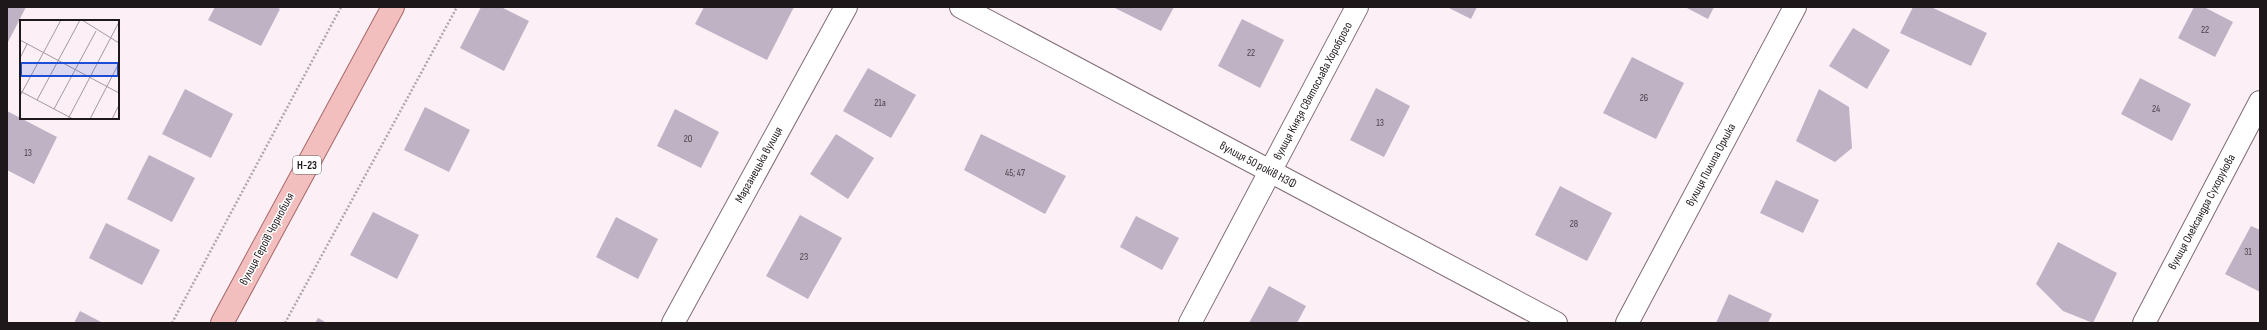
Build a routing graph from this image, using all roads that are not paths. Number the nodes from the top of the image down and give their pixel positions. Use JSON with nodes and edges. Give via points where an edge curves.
{"nodes":[{"id":1,"x":393,"y":7,"type":"edge"},
{"id":2,"x":846,"y":7,"type":"edge"},
{"id":3,"x":960,"y":7,"type":"edge"},
{"id":4,"x":1357,"y":7,"type":"edge"},
{"id":5,"x":1795,"y":7,"type":"edge"},
{"id":6,"x":2260,"y":102,"type":"edge"},
{"id":7,"x":1270,"y":172,"type":"junction"},
{"id":8,"x":222,"y":323,"type":"edge"},
{"id":9,"x":672,"y":323,"type":"edge"},
{"id":10,"x":1190,"y":323,"type":"edge"},
{"id":11,"x":1556,"y":323,"type":"edge"},
{"id":12,"x":1627,"y":323,"type":"edge"},
{"id":13,"x":2144,"y":323,"type":"edge"}],
"edges":[{"from":1,"to":8,"type":"main road","name":"вулиця Героїв Чорнобиля","number":"Н-23"},
{"from":2,"to":9,"type":"street","name":"Марганецька вулиця"},
{"from":3,"to":7,"type":"street","name":"вулиця 50 років НЗФ"},
{"from":4,"to":7,"type":"street","name":"вулиця Князя Святослава Хороброго"},
{"from":5,"to":12,"type":"street","name":"вулиця Пилипа Орлика"},
{"from":6,"to":13,"type":"street","name":"вулиця Олександра Сухорукова"},
{"from":7,"to":10,"type":"street","name":"вулиця Князя Святослава Хороброго"},
{"from":7,"to":11,"type":"street","name":"вулиця 50 років НЗФ"}]}
